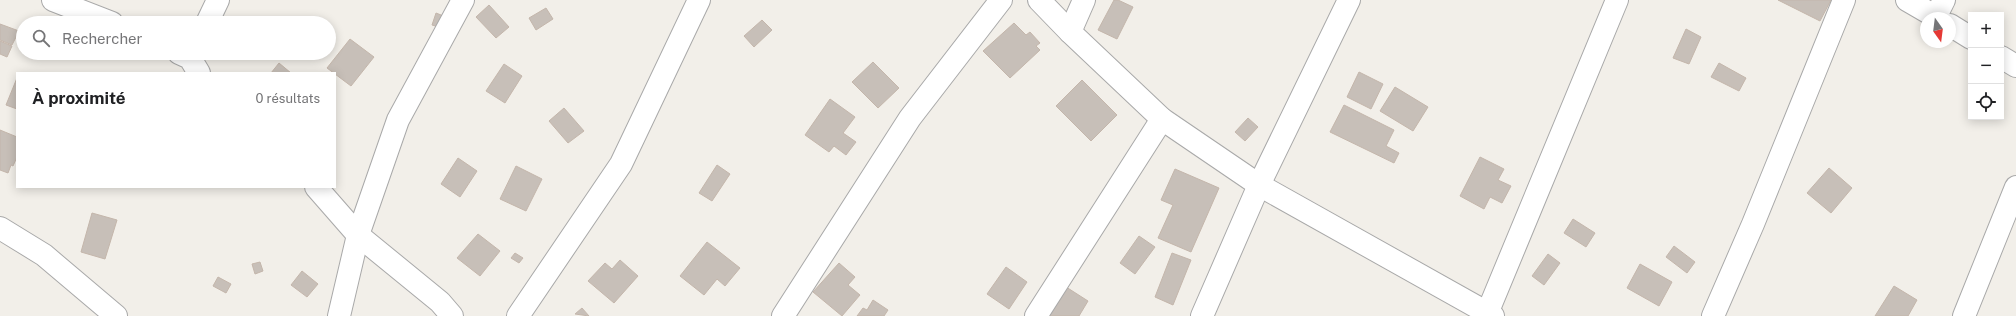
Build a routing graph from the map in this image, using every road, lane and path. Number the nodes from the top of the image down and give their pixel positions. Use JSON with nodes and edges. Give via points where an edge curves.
{"nodes":[{"id":1,"x":53,"y":0,"type":"edge"},
{"id":2,"x":218,"y":0,"type":"edge"},
{"id":3,"x":463,"y":0,"type":"edge"},
{"id":4,"x":699,"y":0,"type":"edge"},
{"id":5,"x":1001,"y":0,"type":"edge"},
{"id":6,"x":1039,"y":0,"type":"edge"},
{"id":7,"x":1084,"y":0,"type":"edge"},
{"id":8,"x":1349,"y":0,"type":"edge"},
{"id":9,"x":1617,"y":0,"type":"edge"},
{"id":10,"x":1844,"y":0,"type":"edge"},
{"id":11,"x":1907,"y":0,"type":"edge"},
{"id":12,"x":1935,"y":12,"type":"edge"},
{"id":13,"x":94,"y":16,"type":"edge"},
{"id":14,"x":210,"y":16,"type":"edge"},
{"id":15,"x":1956,"y":26,"type":"edge"},
{"id":16,"x":1070,"y":32,"type":"junction"},
{"id":17,"x":1968,"y":36,"type":"edge"},
{"id":18,"x":2004,"y":59,"type":"edge"},
{"id":19,"x":2016,"y":66,"type":"edge"},
{"id":20,"x":1162,"y":119,"type":"junction"},
{"id":21,"x":1259,"y":185,"type":"junction"},
{"id":22,"x":2016,"y":187,"type":"edge"},
{"id":23,"x":317,"y":188,"type":"edge"},
{"id":24,"x":0,"y":228,"type":"edge"},
{"id":25,"x":358,"y":235,"type":"junction"},
{"id":26,"x":1489,"y":315,"type":"edge"},
{"id":27,"x":116,"y":316,"type":"edge"},
{"id":28,"x":339,"y":316,"type":"edge"},
{"id":29,"x":452,"y":316,"type":"edge"},
{"id":30,"x":518,"y":316,"type":"edge"},
{"id":31,"x":783,"y":316,"type":"edge"},
{"id":32,"x":1036,"y":316,"type":"edge"},
{"id":33,"x":1202,"y":316,"type":"edge"},
{"id":34,"x":1713,"y":316,"type":"edge"},
{"id":35,"x":1964,"y":316,"type":"edge"}],
"edges":[{"from":1,"to":13,"type":"street"},
{"from":2,"to":14,"type":"street"},
{"from":3,"to":25,"type":"street","via":[[398,120]]},
{"from":4,"to":30,"type":"street","via":[[621,164]]},
{"from":5,"to":31,"type":"street","via":[[910,118]]},
{"from":6,"to":16,"type":"street"},
{"from":7,"to":16,"type":"street"},
{"from":8,"to":21,"type":"street"},
{"from":9,"to":26,"type":"street"},
{"from":10,"to":34,"type":"street"},
{"from":11,"to":12,"type":"street"},
{"from":15,"to":17,"type":"street"},
{"from":16,"to":20,"type":"street"},
{"from":18,"to":19,"type":"street"},
{"from":20,"to":21,"type":"street"},
{"from":20,"to":32,"type":"street"},
{"from":21,"to":26,"type":"street"},
{"from":21,"to":33,"type":"street"},
{"from":22,"to":35,"type":"street"},
{"from":23,"to":25,"type":"street"},
{"from":24,"to":27,"type":"street","via":[[44,255]]},
{"from":25,"to":28,"type":"street"},
{"from":25,"to":29,"type":"street","via":[[440,302]]}]}
